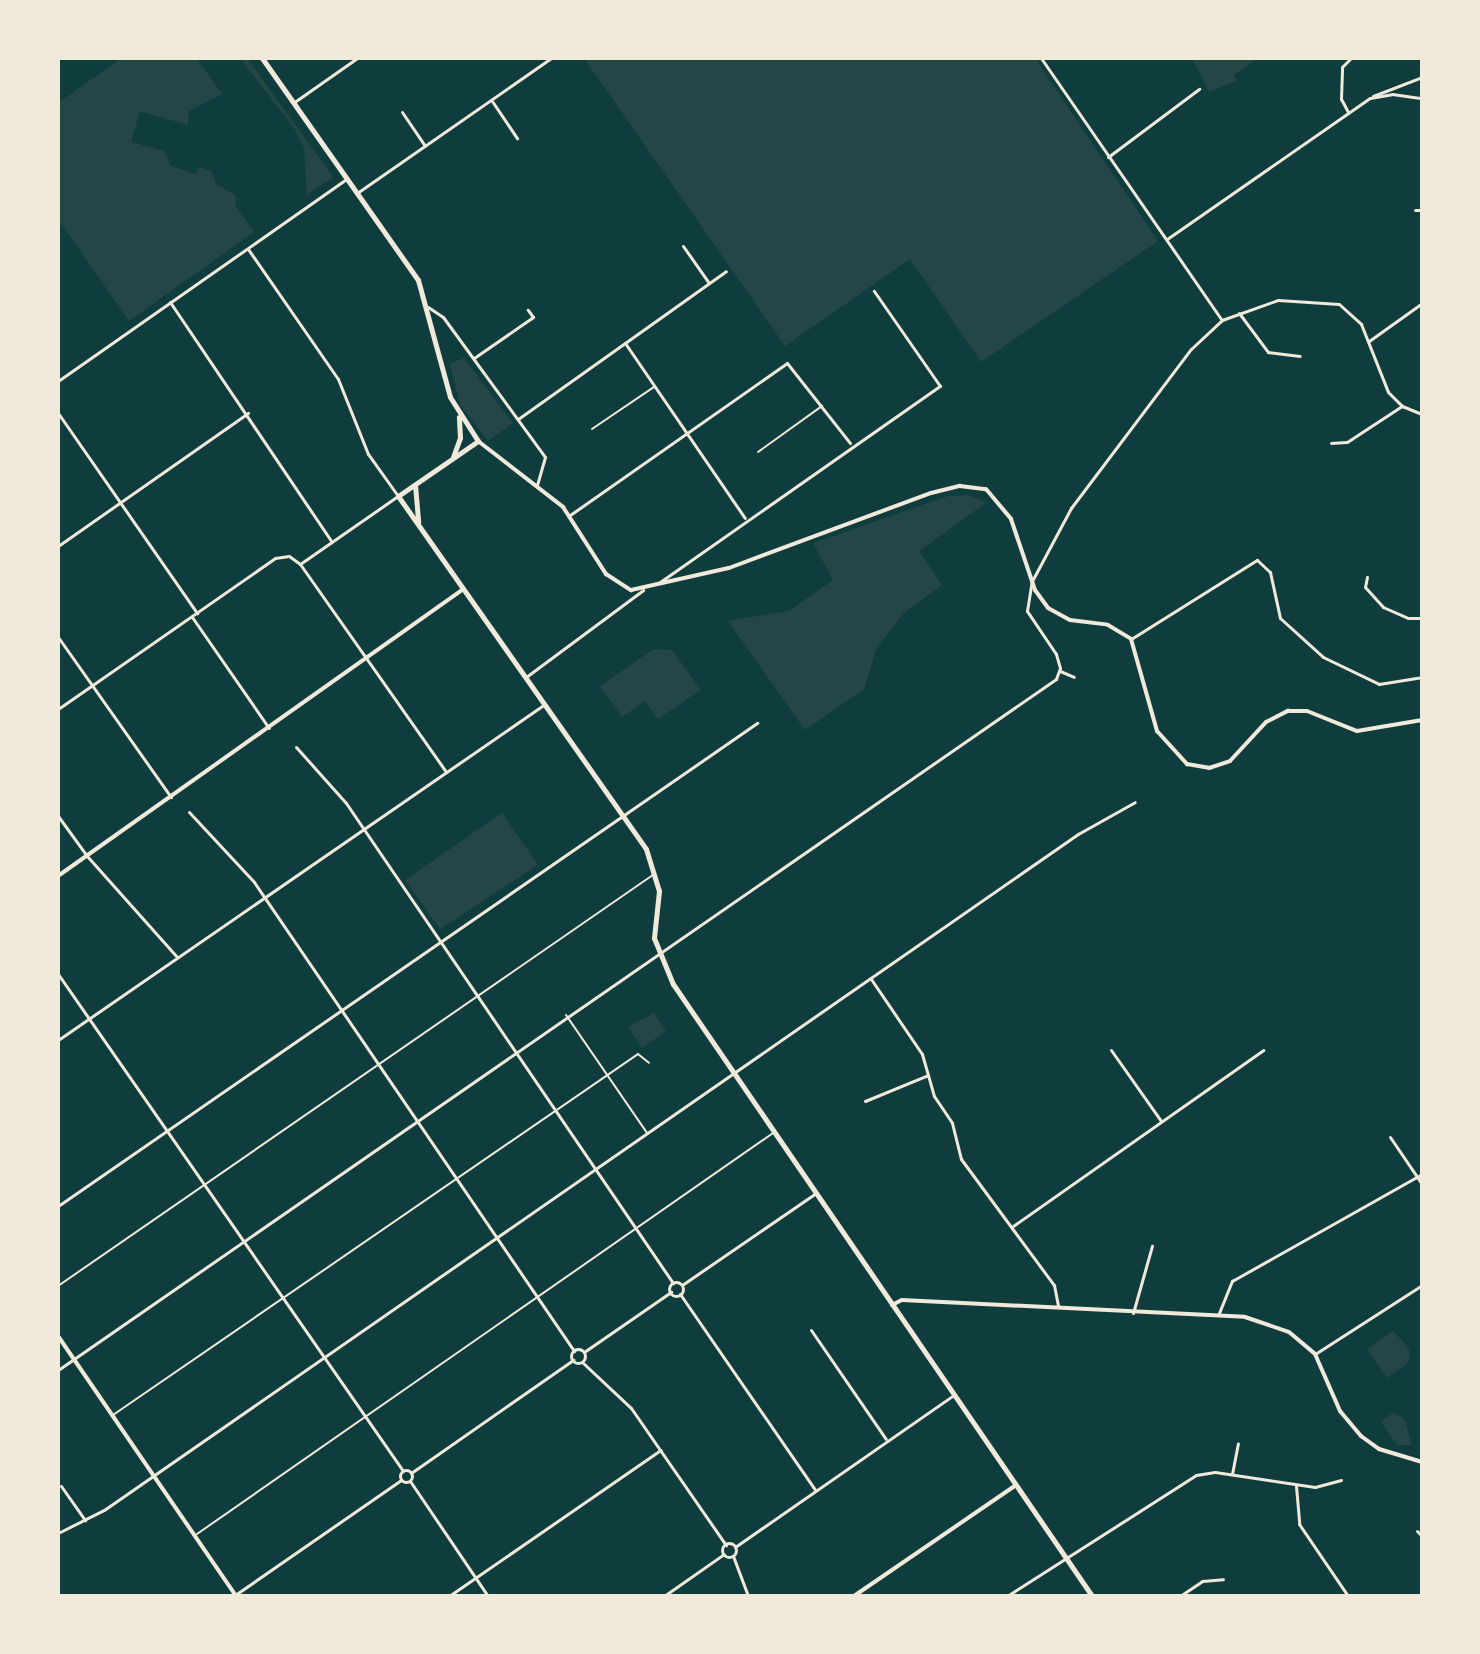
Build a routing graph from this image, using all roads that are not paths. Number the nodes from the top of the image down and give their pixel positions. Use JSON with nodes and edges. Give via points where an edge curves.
{"nodes":[{"id":1,"x":262,"y":58,"type":"edge"},
{"id":2,"x":357,"y":58,"type":"edge"},
{"id":3,"x":551,"y":58,"type":"edge"},
{"id":4,"x":1041,"y":58,"type":"edge"},
{"id":5,"x":1338,"y":58,"type":"edge"},
{"id":6,"x":1351,"y":58,"type":"edge"},
{"id":7,"x":1343,"y":62,"type":"junction"},
{"id":8,"x":1422,"y":77,"type":"edge"},
{"id":9,"x":1199,"y":89,"type":"dead end"},
{"id":10,"x":1370,"y":98,"type":"junction"},
{"id":11,"x":1422,"y":98,"type":"edge"},
{"id":12,"x":491,"y":100,"type":"junction"},
{"id":13,"x":293,"y":103,"type":"junction"},
{"id":14,"x":402,"y":112,"type":"dead end"},
{"id":15,"x":1348,"y":112,"type":"junction"},
{"id":16,"x":517,"y":138,"type":"dead end"},
{"id":17,"x":425,"y":146,"type":"junction"},
{"id":18,"x":1108,"y":157,"type":"junction"},
{"id":19,"x":346,"y":179,"type":"junction"},
{"id":20,"x":357,"y":193,"type":"junction"},
{"id":21,"x":1415,"y":210,"type":"dead end"},
{"id":22,"x":1422,"y":210,"type":"edge"},
{"id":23,"x":1166,"y":240,"type":"junction"},
{"id":24,"x":683,"y":246,"type":"dead end"},
{"id":25,"x":248,"y":249,"type":"junction"},
{"id":26,"x":726,"y":271,"type":"dead end"},
{"id":27,"x":709,"y":283,"type":"junction"},
{"id":28,"x":874,"y":291,"type":"dead end"},
{"id":29,"x":170,"y":302,"type":"junction"},
{"id":30,"x":1422,"y":303,"type":"edge"},
{"id":31,"x":428,"y":307,"type":"junction"},
{"id":32,"x":528,"y":310,"type":"dead end"},
{"id":33,"x":1239,"y":313,"type":"junction"},
{"id":34,"x":1222,"y":320,"type":"junction"},
{"id":35,"x":1369,"y":341,"type":"junction"},
{"id":36,"x":625,"y":343,"type":"junction"},
{"id":37,"x":1300,"y":356,"type":"dead end"},
{"id":38,"x":474,"y":358,"type":"junction"},
{"id":39,"x":58,"y":381,"type":"edge"},
{"id":40,"x":655,"y":386,"type":"junction"},
{"id":41,"x":822,"y":406,"type":"junction"},
{"id":42,"x":1402,"y":406,"type":"junction"},
{"id":43,"x":457,"y":412,"type":"junction"},
{"id":44,"x":58,"y":413,"type":"edge"},
{"id":45,"x":248,"y":413,"type":"junction"},
{"id":46,"x":1422,"y":414,"type":"edge"},
{"id":47,"x":518,"y":419,"type":"junction"},
{"id":48,"x":592,"y":429,"type":"dead end"},
{"id":49,"x":685,"y":434,"type":"junction"},
{"id":50,"x":478,"y":441,"type":"junction"},
{"id":51,"x":1331,"y":443,"type":"dead end"},
{"id":52,"x":851,"y":445,"type":"junction"},
{"id":53,"x":758,"y":452,"type":"dead end"},
{"id":54,"x":453,"y":458,"type":"junction"},
{"id":55,"x":417,"y":483,"type":"junction"},
{"id":56,"x":537,"y":485,"type":"junction"},
{"id":57,"x":398,"y":496,"type":"junction"},
{"id":58,"x":121,"y":502,"type":"junction"},
{"id":59,"x":570,"y":515,"type":"junction"},
{"id":60,"x":745,"y":519,"type":"junction"},
{"id":61,"x":420,"y":527,"type":"junction"},
{"id":62,"x":332,"y":542,"type":"junction"},
{"id":63,"x":58,"y":546,"type":"edge"},
{"id":64,"x":300,"y":564,"type":"junction"},
{"id":65,"x":1367,"y":577,"type":"dead end"},
{"id":66,"x":1032,"y":581,"type":"junction"},
{"id":67,"x":658,"y":585,"type":"junction"},
{"id":68,"x":464,"y":589,"type":"junction"},
{"id":69,"x":643,"y":590,"type":"junction"},
{"id":70,"x":197,"y":613,"type":"junction"},
{"id":71,"x":192,"y":617,"type":"junction"},
{"id":72,"x":1422,"y":618,"type":"edge"},
{"id":73,"x":58,"y":637,"type":"edge"},
{"id":74,"x":1131,"y":639,"type":"junction"},
{"id":75,"x":367,"y":658,"type":"junction"},
{"id":76,"x":1060,"y":671,"type":"junction"},
{"id":77,"x":526,"y":677,"type":"junction"},
{"id":78,"x":1074,"y":677,"type":"dead end"},
{"id":79,"x":1422,"y":677,"type":"edge"},
{"id":80,"x":92,"y":686,"type":"junction"},
{"id":81,"x":545,"y":704,"type":"junction"},
{"id":82,"x":58,"y":709,"type":"edge"},
{"id":83,"x":1422,"y":720,"type":"edge"},
{"id":84,"x":757,"y":723,"type":"dead end"},
{"id":85,"x":269,"y":728,"type":"junction"},
{"id":86,"x":296,"y":747,"type":"dead end"},
{"id":87,"x":446,"y":772,"type":"junction"},
{"id":88,"x":171,"y":797,"type":"junction"},
{"id":89,"x":1135,"y":802,"type":"dead end"},
{"id":90,"x":189,"y":812,"type":"dead end"},
{"id":91,"x":622,"y":814,"type":"junction"},
{"id":92,"x":58,"y":816,"type":"edge"},
{"id":93,"x":364,"y":830,"type":"junction"},
{"id":94,"x":87,"y":856,"type":"junction"},
{"id":95,"x":655,"y":873,"type":"junction"},
{"id":96,"x":58,"y":876,"type":"edge"},
{"id":97,"x":264,"y":898,"type":"junction"},
{"id":98,"x":441,"y":941,"type":"junction"},
{"id":99,"x":657,"y":952,"type":"junction"},
{"id":100,"x":177,"y":957,"type":"junction"},
{"id":101,"x":58,"y":974,"type":"edge"},
{"id":102,"x":871,"y":979,"type":"junction"},
{"id":103,"x":478,"y":996,"type":"junction"},
{"id":104,"x":1422,"y":998,"type":"edge"},
{"id":105,"x":340,"y":1008,"type":"junction"},
{"id":106,"x":566,"y":1015,"type":"junction"},
{"id":107,"x":91,"y":1017,"type":"junction"},
{"id":108,"x":1422,"y":1023,"type":"edge"},
{"id":109,"x":58,"y":1040,"type":"edge"},
{"id":110,"x":1111,"y":1050,"type":"dead end"},
{"id":111,"x":1263,"y":1050,"type":"dead end"},
{"id":112,"x":516,"y":1051,"type":"junction"},
{"id":113,"x":649,"y":1063,"type":"dead end"},
{"id":114,"x":379,"y":1066,"type":"junction"},
{"id":115,"x":734,"y":1074,"type":"junction"},
{"id":116,"x":607,"y":1075,"type":"junction"},
{"id":117,"x":928,"y":1075,"type":"junction"},
{"id":118,"x":865,"y":1101,"type":"dead end"},
{"id":119,"x":556,"y":1110,"type":"junction"},
{"id":120,"x":417,"y":1120,"type":"junction"},
{"id":121,"x":1161,"y":1121,"type":"junction"},
{"id":122,"x":168,"y":1130,"type":"junction"},
{"id":123,"x":774,"y":1133,"type":"junction"},
{"id":124,"x":648,"y":1134,"type":"junction"},
{"id":125,"x":1390,"y":1137,"type":"dead end"},
{"id":126,"x":596,"y":1170,"type":"junction"},
{"id":127,"x":1420,"y":1175,"type":"edge"},
{"id":128,"x":457,"y":1179,"type":"junction"},
{"id":129,"x":205,"y":1183,"type":"junction"},
{"id":130,"x":1422,"y":1184,"type":"edge"},
{"id":131,"x":816,"y":1193,"type":"junction"},
{"id":132,"x":58,"y":1206,"type":"edge"},
{"id":133,"x":1013,"y":1226,"type":"junction"},
{"id":134,"x":637,"y":1228,"type":"junction"},
{"id":135,"x":498,"y":1238,"type":"junction"},
{"id":136,"x":244,"y":1240,"type":"junction"},
{"id":137,"x":1152,"y":1246,"type":"dead end"},
{"id":138,"x":673,"y":1283,"type":"junction"},
{"id":139,"x":682,"y":1285,"type":"junction"},
{"id":140,"x":1422,"y":1285,"type":"edge"},
{"id":141,"x":58,"y":1286,"type":"edge"},
{"id":142,"x":671,"y":1292,"type":"junction"},
{"id":143,"x":680,"y":1294,"type":"junction"},
{"id":144,"x":537,"y":1296,"type":"junction"},
{"id":145,"x":284,"y":1299,"type":"junction"},
{"id":146,"x":892,"y":1305,"type":"junction"},
{"id":147,"x":1058,"y":1306,"type":"junction"},
{"id":148,"x":1133,"y":1313,"type":"junction"},
{"id":149,"x":1219,"y":1313,"type":"junction"},
{"id":150,"x":811,"y":1330,"type":"dead end"},
{"id":151,"x":58,"y":1336,"type":"edge"},
{"id":152,"x":574,"y":1351,"type":"junction"},
{"id":153,"x":584,"y":1352,"type":"junction"},
{"id":154,"x":1315,"y":1354,"type":"junction"},
{"id":155,"x":324,"y":1357,"type":"junction"},
{"id":156,"x":74,"y":1359,"type":"junction"},
{"id":157,"x":573,"y":1360,"type":"junction"},
{"id":158,"x":582,"y":1362,"type":"junction"},
{"id":159,"x":58,"y":1370,"type":"edge"},
{"id":160,"x":954,"y":1395,"type":"junction"},
{"id":161,"x":112,"y":1416,"type":"junction"},
{"id":162,"x":366,"y":1418,"type":"junction"},
{"id":163,"x":887,"y":1440,"type":"junction"},
{"id":164,"x":1238,"y":1444,"type":"dead end"},
{"id":165,"x":661,"y":1450,"type":"junction"},
{"id":166,"x":1422,"y":1462,"type":"edge"},
{"id":167,"x":403,"y":1471,"type":"junction"},
{"id":168,"x":411,"y":1473,"type":"junction"},
{"id":169,"x":1232,"y":1474,"type":"junction"},
{"id":170,"x":153,"y":1476,"type":"junction"},
{"id":171,"x":401,"y":1480,"type":"junction"},
{"id":172,"x":1341,"y":1480,"type":"dead end"},
{"id":173,"x":410,"y":1481,"type":"junction"},
{"id":174,"x":1016,"y":1485,"type":"junction"},
{"id":175,"x":61,"y":1486,"type":"dead end"},
{"id":176,"x":1296,"y":1486,"type":"junction"},
{"id":177,"x":815,"y":1490,"type":"junction"},
{"id":178,"x":85,"y":1520,"type":"junction"},
{"id":179,"x":1417,"y":1531,"type":"dead end"},
{"id":180,"x":58,"y":1533,"type":"edge"},
{"id":181,"x":195,"y":1536,"type":"junction"},
{"id":182,"x":1422,"y":1536,"type":"edge"},
{"id":183,"x":726,"y":1545,"type":"junction"},
{"id":184,"x":735,"y":1547,"type":"junction"},
{"id":185,"x":724,"y":1554,"type":"junction"},
{"id":186,"x":733,"y":1556,"type":"junction"},
{"id":187,"x":1064,"y":1556,"type":"junction"},
{"id":188,"x":475,"y":1577,"type":"junction"},
{"id":189,"x":1223,"y":1579,"type":"dead end"},
{"id":190,"x":235,"y":1596,"type":"edge"},
{"id":191,"x":449,"y":1596,"type":"edge"},
{"id":192,"x":488,"y":1596,"type":"edge"},
{"id":193,"x":664,"y":1596,"type":"edge"},
{"id":194,"x":748,"y":1596,"type":"edge"},
{"id":195,"x":854,"y":1596,"type":"edge"},
{"id":196,"x":1007,"y":1596,"type":"edge"},
{"id":197,"x":1092,"y":1596,"type":"edge"},
{"id":198,"x":1180,"y":1596,"type":"edge"},
{"id":199,"x":1348,"y":1596,"type":"edge"}],
"edges":[{"from":1,"to":13,"type":"main road"},
{"from":2,"to":13,"type":"street"},
{"from":3,"to":12,"type":"street"},
{"from":4,"to":18,"type":"street"},
{"from":5,"to":7,"type":"street"},
{"from":6,"to":7,"type":"street"},
{"from":7,"to":15,"type":"street","via":[[1341,99]]},
{"from":8,"to":10,"type":"street"},
{"from":9,"to":18,"type":"street"},
{"from":10,"to":11,"type":"street"},
{"from":10,"to":15,"type":"street"},
{"from":12,"to":16,"type":"street"},
{"from":12,"to":17,"type":"street"},
{"from":13,"to":19,"type":"main road"},
{"from":14,"to":17,"type":"street"},
{"from":15,"to":23,"type":"street"},
{"from":17,"to":20,"type":"street"},
{"from":18,"to":23,"type":"street"},
{"from":19,"to":20,"type":"main road"},
{"from":19,"to":25,"type":"street"},
{"from":20,"to":31,"type":"main road","via":[[418,280]]},
{"from":21,"to":22,"type":"street"},
{"from":23,"to":34,"type":"street"},
{"from":24,"to":27,"type":"street"},
{"from":25,"to":29,"type":"street"},
{"from":25,"to":57,"type":"street","via":[[338,379],[368,454]]},
{"from":26,"to":27,"type":"street"},
{"from":27,"to":36,"type":"street"},
{"from":28,"to":52,"type":"street","via":[[939,381],[938,388]]},
{"from":29,"to":39,"type":"street"},
{"from":29,"to":45,"type":"street"},
{"from":30,"to":35,"type":"street"},
{"from":31,"to":38,"type":"street","via":[[443,317]]},
{"from":31,"to":43,"type":"main road"},
{"from":32,"to":38,"type":"street","via":[[533,317]]},
{"from":33,"to":34,"type":"street"},
{"from":33,"to":35,"type":"street","via":[[1268,301],[1329,300],[1355,315]]},
{"from":33,"to":37,"type":"street","via":[[1268,352]]},
{"from":34,"to":66,"type":"street","via":[[1191,349],[1071,508]]},
{"from":35,"to":42,"type":"street","via":[[1380,378]]},
{"from":36,"to":40,"type":"street"},
{"from":36,"to":47,"type":"street"},
{"from":38,"to":47,"type":"street"},
{"from":40,"to":48,"type":"lane"},
{"from":40,"to":49,"type":"street"},
{"from":41,"to":49,"type":"street","via":[[790,364]]},
{"from":41,"to":52,"type":"street"},
{"from":41,"to":53,"type":"lane"},
{"from":42,"to":46,"type":"street"},
{"from":42,"to":51,"type":"street","via":[[1347,442]]},
{"from":43,"to":50,"type":"main road"},
{"from":43,"to":54,"type":"main road","via":[[460,438]]},
{"from":44,"to":58,"type":"street"},
{"from":45,"to":58,"type":"street"},
{"from":45,"to":62,"type":"street"},
{"from":47,"to":56,"type":"street","via":[[546,459]]},
{"from":49,"to":59,"type":"street"},
{"from":49,"to":60,"type":"street"},
{"from":50,"to":54,"type":"main road"},
{"from":50,"to":56,"type":"street"},
{"from":52,"to":60,"type":"street"},
{"from":54,"to":55,"type":"main road"},
{"from":55,"to":57,"type":"main road"},
{"from":55,"to":61,"type":"main road","via":[[413,498]]},
{"from":56,"to":59,"type":"street"},
{"from":57,"to":61,"type":"main road"},
{"from":57,"to":62,"type":"street"},
{"from":58,"to":63,"type":"street"},
{"from":58,"to":70,"type":"street"},
{"from":59,"to":69,"type":"street","via":[[611,579]]},
{"from":60,"to":67,"type":"street"},
{"from":61,"to":68,"type":"main road"},
{"from":62,"to":64,"type":"street"},
{"from":64,"to":70,"type":"street","via":[[278,556]]},
{"from":64,"to":75,"type":"street"},
{"from":65,"to":72,"type":"street","via":[[1365,587],[1383,607]]},
{"from":66,"to":67,"type":"street","via":[[1004,506],[986,489],[960,486],[841,523],[729,568]]},
{"from":66,"to":74,"type":"street","via":[[1040,599],[1058,616],[1108,625]]},
{"from":66,"to":76,"type":"street","via":[[1027,611],[1056,654]]},
{"from":67,"to":69,"type":"street"},
{"from":68,"to":75,"type":"street"},
{"from":68,"to":77,"type":"main road"},
{"from":69,"to":77,"type":"street"},
{"from":70,"to":71,"type":"street"},
{"from":71,"to":80,"type":"street"},
{"from":71,"to":85,"type":"street"},
{"from":73,"to":80,"type":"street"},
{"from":74,"to":79,"type":"street","via":[[1254,560],[1270,572],[1280,618],[1323,657],[1379,684]]},
{"from":74,"to":83,"type":"street","via":[[1157,731],[1187,764],[1209,768],[1230,761],[1266,722],[1288,711],[1307,711],[1357,731]]},
{"from":75,"to":85,"type":"street"},
{"from":75,"to":87,"type":"street"},
{"from":76,"to":78,"type":"street"},
{"from":76,"to":99,"type":"street","via":[[1049,684]]},
{"from":77,"to":81,"type":"main road"},
{"from":80,"to":82,"type":"street"},
{"from":80,"to":88,"type":"street"},
{"from":81,"to":87,"type":"street"},
{"from":81,"to":91,"type":"main road"},
{"from":84,"to":91,"type":"street"},
{"from":85,"to":88,"type":"street"},
{"from":86,"to":93,"type":"street"},
{"from":87,"to":93,"type":"street"},
{"from":88,"to":94,"type":"street"},
{"from":89,"to":102,"type":"street","via":[[1078,834]]},
{"from":90,"to":97,"type":"street"},
{"from":91,"to":95,"type":"main road"},
{"from":91,"to":98,"type":"street"},
{"from":92,"to":94,"type":"street"},
{"from":93,"to":97,"type":"street"},
{"from":93,"to":98,"type":"street"},
{"from":94,"to":96,"type":"street"},
{"from":94,"to":100,"type":"street"},
{"from":95,"to":99,"type":"main road"},
{"from":95,"to":103,"type":"lane"},
{"from":97,"to":100,"type":"street"},
{"from":97,"to":105,"type":"street"},
{"from":98,"to":103,"type":"street"},
{"from":98,"to":105,"type":"street"},
{"from":99,"to":106,"type":"street"},
{"from":99,"to":115,"type":"main road"},
{"from":100,"to":107,"type":"street"},
{"from":101,"to":107,"type":"street"},
{"from":102,"to":115,"type":"street"},
{"from":102,"to":117,"type":"street","via":[[919,1050]]},
{"from":103,"to":112,"type":"street"},
{"from":103,"to":114,"type":"lane"},
{"from":104,"to":108,"type":"street"},
{"from":105,"to":114,"type":"street"},
{"from":105,"to":122,"type":"street"},
{"from":106,"to":112,"type":"street"},
{"from":106,"to":116,"type":"lane"},
{"from":107,"to":109,"type":"street"},
{"from":107,"to":122,"type":"street"},
{"from":110,"to":121,"type":"street"},
{"from":111,"to":121,"type":"street"},
{"from":112,"to":119,"type":"street"},
{"from":112,"to":120,"type":"street"},
{"from":113,"to":116,"type":"lane","via":[[640,1053]]},
{"from":114,"to":120,"type":"street"},
{"from":114,"to":129,"type":"lane"},
{"from":115,"to":123,"type":"main road"},
{"from":115,"to":124,"type":"street"},
{"from":116,"to":119,"type":"lane"},
{"from":116,"to":124,"type":"lane"},
{"from":117,"to":118,"type":"street"},
{"from":117,"to":133,"type":"street","via":[[935,1098],[952,1123],[961,1159],[997,1213]]},
{"from":119,"to":126,"type":"street"},
{"from":119,"to":128,"type":"lane"},
{"from":120,"to":128,"type":"street"},
{"from":120,"to":136,"type":"street"},
{"from":121,"to":133,"type":"street"},
{"from":122,"to":129,"type":"street"},
{"from":122,"to":132,"type":"street"},
{"from":123,"to":131,"type":"main road"},
{"from":123,"to":134,"type":"lane"},
{"from":124,"to":126,"type":"street"},
{"from":125,"to":127,"type":"street"},
{"from":126,"to":134,"type":"street"},
{"from":126,"to":135,"type":"street"},
{"from":127,"to":130,"type":"street"},
{"from":127,"to":149,"type":"street","via":[[1232,1281]]},
{"from":128,"to":135,"type":"street"},
{"from":128,"to":145,"type":"lane"},
{"from":129,"to":136,"type":"street"},
{"from":129,"to":141,"type":"lane"},
{"from":131,"to":139,"type":"street"},
{"from":131,"to":146,"type":"main road"},
{"from":133,"to":147,"type":"street","via":[[1057,1290]]},
{"from":134,"to":138,"type":"street"},
{"from":134,"to":144,"type":"lane"},
{"from":135,"to":144,"type":"street"},
{"from":135,"to":155,"type":"street"},
{"from":136,"to":145,"type":"street"},
{"from":136,"to":156,"type":"street"},
{"from":137,"to":148,"type":"street"},
{"from":138,"to":139,"type":"street"},
{"from":138,"to":142,"type":"street"},
{"from":139,"to":143,"type":"street"},
{"from":140,"to":154,"type":"street"},
{"from":142,"to":143,"type":"street"},
{"from":142,"to":153,"type":"street"},
{"from":143,"to":177,"type":"street"},
{"from":144,"to":152,"type":"street"},
{"from":144,"to":162,"type":"lane"},
{"from":145,"to":155,"type":"street"},
{"from":145,"to":161,"type":"lane"},
{"from":146,"to":147,"type":"street","via":[[902,1300]]},
{"from":146,"to":160,"type":"main road"},
{"from":147,"to":148,"type":"street"},
{"from":148,"to":149,"type":"street"},
{"from":149,"to":154,"type":"street","via":[[1289,1332]]},
{"from":150,"to":163,"type":"street"},
{"from":151,"to":156,"type":"street"},
{"from":152,"to":153,"type":"street"},
{"from":152,"to":157,"type":"street"},
{"from":153,"to":158,"type":"street"},
{"from":154,"to":166,"type":"street","via":[[1340,1411],[1361,1436],[1379,1449]]},
{"from":155,"to":162,"type":"street"},
{"from":155,"to":170,"type":"street"},
{"from":156,"to":159,"type":"street"},
{"from":156,"to":161,"type":"street"},
{"from":157,"to":158,"type":"street"},
{"from":157,"to":168,"type":"street"},
{"from":158,"to":165,"type":"street","via":[[631,1408]]},
{"from":160,"to":163,"type":"street"},
{"from":160,"to":174,"type":"main road"},
{"from":161,"to":170,"type":"street"},
{"from":162,"to":167,"type":"street"},
{"from":162,"to":181,"type":"lane"},
{"from":163,"to":177,"type":"street"},
{"from":164,"to":169,"type":"street"},
{"from":165,"to":183,"type":"street"},
{"from":165,"to":188,"type":"street"},
{"from":167,"to":168,"type":"street"},
{"from":167,"to":171,"type":"street"},
{"from":168,"to":173,"type":"street"},
{"from":169,"to":176,"type":"street"},
{"from":169,"to":187,"type":"street","via":[[1205,1472],[1184,1480]]},
{"from":170,"to":178,"type":"street"},
{"from":170,"to":181,"type":"street"},
{"from":171,"to":173,"type":"street"},
{"from":171,"to":190,"type":"street"},
{"from":172,"to":176,"type":"street"},
{"from":173,"to":188,"type":"street"},
{"from":174,"to":187,"type":"main road"},
{"from":174,"to":195,"type":"street"},
{"from":175,"to":178,"type":"street"},
{"from":176,"to":199,"type":"street","via":[[1299,1524]]},
{"from":177,"to":184,"type":"street"},
{"from":178,"to":180,"type":"street"},
{"from":179,"to":182,"type":"street"},
{"from":181,"to":190,"type":"street"},
{"from":183,"to":184,"type":"street"},
{"from":183,"to":185,"type":"street"},
{"from":184,"to":186,"type":"street"},
{"from":185,"to":186,"type":"street"},
{"from":185,"to":193,"type":"street"},
{"from":186,"to":194,"type":"street"},
{"from":187,"to":196,"type":"street"},
{"from":187,"to":197,"type":"main road"},
{"from":188,"to":191,"type":"street"},
{"from":188,"to":192,"type":"street"},
{"from":189,"to":198,"type":"street","via":[[1202,1581]]}]}
